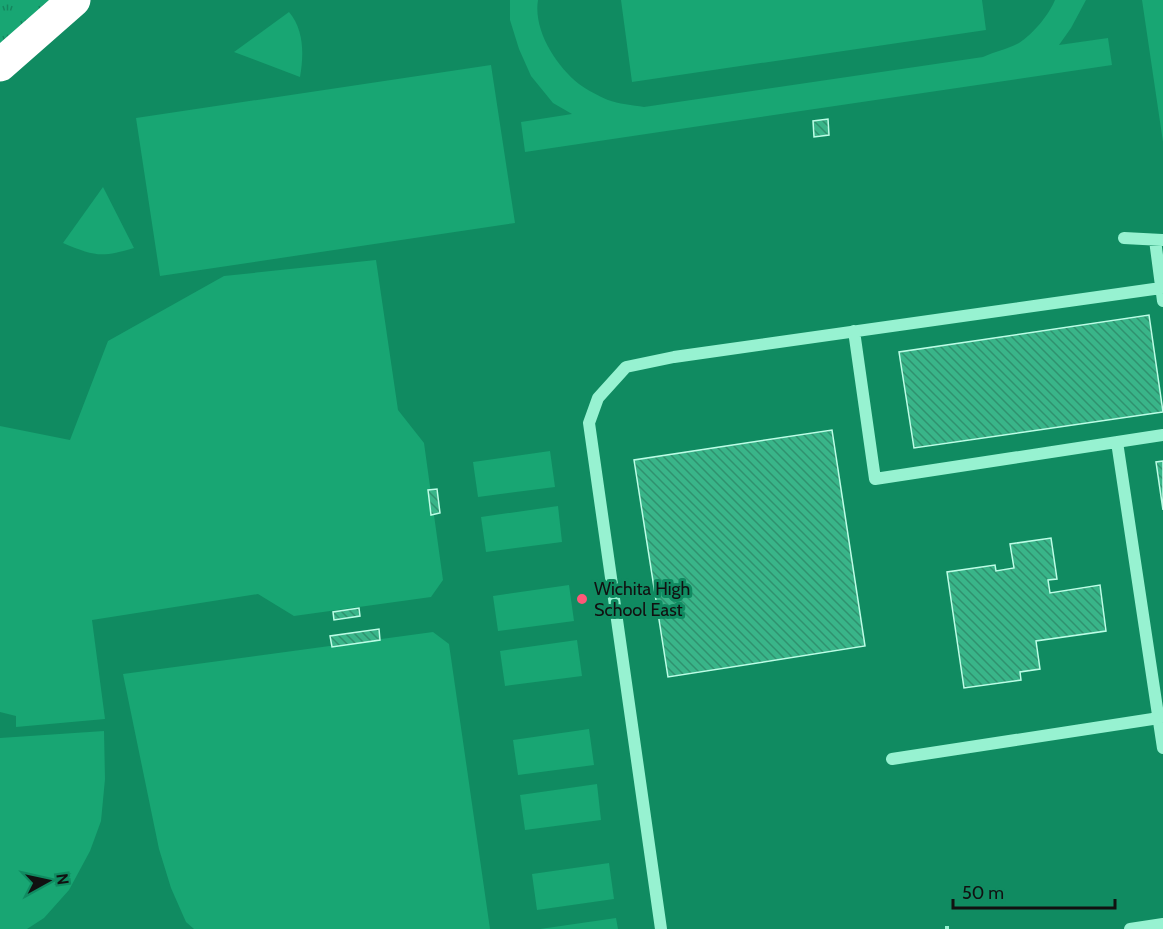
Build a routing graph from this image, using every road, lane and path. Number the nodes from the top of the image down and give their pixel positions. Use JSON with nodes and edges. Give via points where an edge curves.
{"nodes":[{"id":1,"x":74,"y":0,"type":"edge"},
{"id":2,"x":0,"y":65,"type":"edge"},
{"id":3,"x":1124,"y":238,"type":"dead end"},
{"id":4,"x":1159,"y":240,"type":"edge"},
{"id":5,"x":1162,"y":294,"type":"edge"},
{"id":6,"x":854,"y":331,"type":"junction"},
{"id":7,"x":1163,"y":435,"type":"edge"},
{"id":8,"x":1117,"y":442,"type":"junction"},
{"id":9,"x":1159,"y":718,"type":"junction"},
{"id":10,"x":1163,"y":748,"type":"edge"},
{"id":11,"x":892,"y":759,"type":"dead end"},
{"id":12,"x":1163,"y":924,"type":"edge"},
{"id":13,"x":662,"y":929,"type":"edge"},
{"id":14,"x":1130,"y":929,"type":"edge"}],
"edges":[{"from":1,"to":2,"type":"highway"},
{"from":3,"to":4,"type":"lane"},
{"from":4,"to":5,"type":"lane"},
{"from":5,"to":6,"type":"lane"},
{"from":6,"to":8,"type":"lane","via":[[874,480]]},
{"from":6,"to":13,"type":"lane","via":[[626,367],[598,398],[589,423]]},
{"from":7,"to":8,"type":"lane"},
{"from":8,"to":9,"type":"lane"},
{"from":9,"to":10,"type":"lane"},
{"from":9,"to":11,"type":"lane"},
{"from":12,"to":14,"type":"lane"}]}
